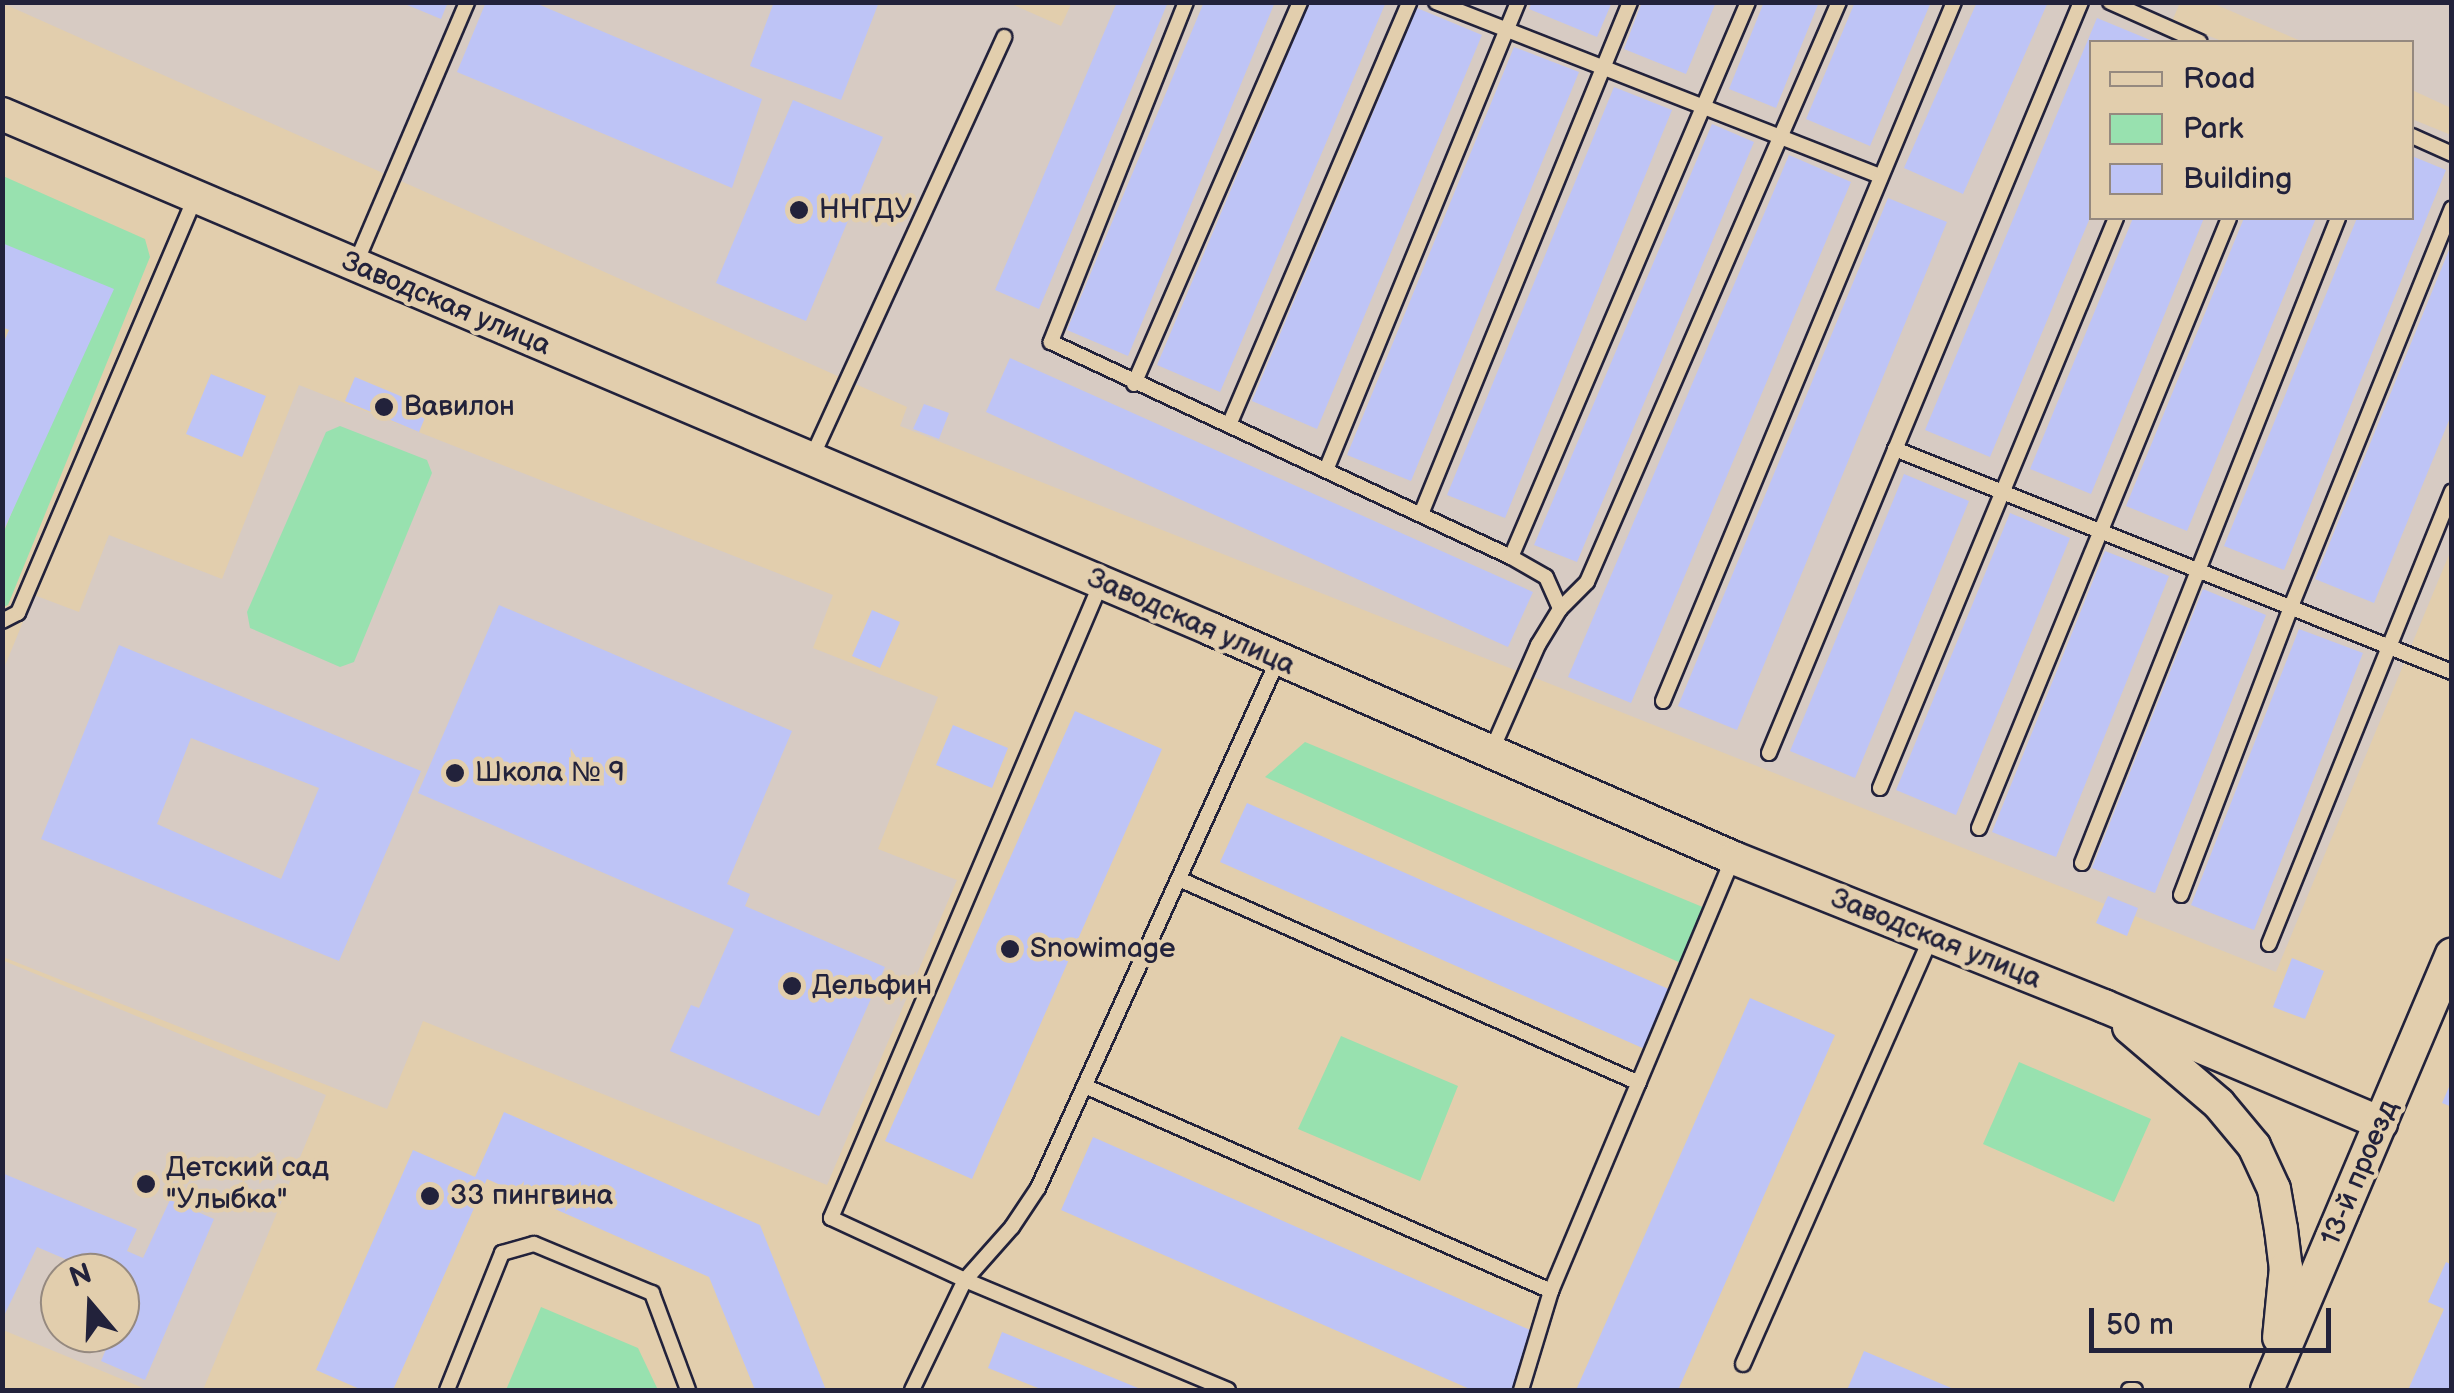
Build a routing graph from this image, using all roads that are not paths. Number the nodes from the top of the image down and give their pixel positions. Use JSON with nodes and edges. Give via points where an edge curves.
{"nodes":[{"id":1,"x":468,"y":2,"type":"edge"},
{"id":2,"x":1186,"y":2,"type":"edge"},
{"id":3,"x":1300,"y":2,"type":"edge"},
{"id":4,"x":1409,"y":2,"type":"edge"},
{"id":5,"x":1436,"y":2,"type":"edge"},
{"id":6,"x":1518,"y":2,"type":"edge"},
{"id":7,"x":1630,"y":2,"type":"edge"},
{"id":8,"x":1748,"y":2,"type":"edge"},
{"id":9,"x":1839,"y":2,"type":"edge"},
{"id":10,"x":1954,"y":2,"type":"edge"},
{"id":11,"x":2081,"y":2,"type":"edge"},
{"id":12,"x":2110,"y":2,"type":"edge"},
{"id":13,"x":1506,"y":30,"type":"junction"},
{"id":14,"x":1004,"y":37,"type":"dead end"},
{"id":15,"x":2190,"y":40,"type":"edge"},
{"id":16,"x":1604,"y":68,"type":"junction"},
{"id":17,"x":1705,"y":108,"type":"junction"},
{"id":18,"x":2,"y":114,"type":"edge"},
{"id":19,"x":2414,"y":137,"type":"edge"},
{"id":20,"x":1782,"y":138,"type":"junction"},
{"id":21,"x":2452,"y":154,"type":"edge"},
{"id":22,"x":1879,"y":176,"type":"junction"},
{"id":23,"x":195,"y":199,"type":"junction"},
{"id":24,"x":2452,"y":209,"type":"edge"},
{"id":25,"x":2115,"y":220,"type":"edge"},
{"id":26,"x":2228,"y":220,"type":"edge"},
{"id":27,"x":2337,"y":220,"type":"edge"},
{"id":28,"x":354,"y":266,"type":"junction"},
{"id":29,"x":1134,"y":384,"type":"junction"},
{"id":30,"x":1229,"y":424,"type":"junction"},
{"id":31,"x":1895,"y":450,"type":"junction"},
{"id":32,"x":812,"y":458,"type":"junction"},
{"id":33,"x":1326,"y":470,"type":"junction"},
{"id":34,"x":2452,"y":492,"type":"edge"},
{"id":35,"x":2003,"y":493,"type":"junction"},
{"id":36,"x":1422,"y":514,"type":"junction"},
{"id":37,"x":2100,"y":532,"type":"junction"},
{"id":38,"x":1512,"y":557,"type":"junction"},
{"id":39,"x":2196,"y":572,"type":"junction"},
{"id":40,"x":1101,"y":582,"type":"junction"},
{"id":41,"x":1560,"y":608,"type":"junction"},
{"id":42,"x":2290,"y":609,"type":"junction"},
{"id":43,"x":2,"y":621,"type":"edge"},
{"id":44,"x":2388,"y":649,"type":"junction"},
{"id":45,"x":1278,"y":660,"type":"junction"},
{"id":46,"x":2452,"y":672,"type":"edge"},
{"id":47,"x":1663,"y":701,"type":"dead end"},
{"id":48,"x":1491,"y":752,"type":"junction"},
{"id":49,"x":1768,"y":753,"type":"dead end"},
{"id":50,"x":1880,"y":788,"type":"dead end"},
{"id":51,"x":1979,"y":828,"type":"dead end"},
{"id":52,"x":1734,"y":858,"type":"junction"},
{"id":53,"x":2082,"y":864,"type":"dead end"},
{"id":54,"x":1179,"y":879,"type":"junction"},
{"id":55,"x":2181,"y":894,"type":"dead end"},
{"id":56,"x":1932,"y":936,"type":"junction"},
{"id":57,"x":2268,"y":944,"type":"dead end"},
{"id":58,"x":2452,"y":954,"type":"edge"},
{"id":59,"x":2104,"y":1006,"type":"junction"},
{"id":60,"x":1640,"y":1083,"type":"junction"},
{"id":61,"x":1087,"y":1087,"type":"junction"},
{"id":62,"x":2382,"y":1123,"type":"junction"},
{"id":63,"x":964,"y":1280,"type":"junction"},
{"id":64,"x":1551,"y":1291,"type":"junction"},
{"id":65,"x":1743,"y":1364,"type":"dead end"},
{"id":66,"x":2271,"y":1382,"type":"edge"},
{"id":67,"x":1196,"y":1384,"type":"edge"},
{"id":68,"x":447,"y":1390,"type":"edge"},
{"id":69,"x":688,"y":1390,"type":"edge"},
{"id":70,"x":912,"y":1390,"type":"edge"},
{"id":71,"x":1228,"y":1390,"type":"edge"},
{"id":72,"x":1521,"y":1390,"type":"edge"}],
"edges":[{"from":1,"to":28,"type":"lane"},
{"from":2,"to":29,"type":"lane","via":[[1051,342]]},
{"from":3,"to":29,"type":"lane"},
{"from":4,"to":30,"type":"lane"},
{"from":5,"to":13,"type":"lane"},
{"from":6,"to":13,"type":"lane"},
{"from":7,"to":16,"type":"lane"},
{"from":8,"to":17,"type":"lane"},
{"from":9,"to":20,"type":"lane"},
{"from":10,"to":22,"type":"lane"},
{"from":11,"to":31,"type":"lane"},
{"from":12,"to":15,"type":"lane"},
{"from":13,"to":16,"type":"lane"},
{"from":13,"to":33,"type":"lane"},
{"from":14,"to":32,"type":"lane"},
{"from":16,"to":17,"type":"lane"},
{"from":16,"to":36,"type":"lane"},
{"from":17,"to":20,"type":"lane"},
{"from":17,"to":38,"type":"lane"},
{"from":18,"to":23,"type":"street","name":"Заводская улица"},
{"from":19,"to":21,"type":"lane"},
{"from":20,"to":22,"type":"lane"},
{"from":20,"to":41,"type":"lane","via":[[1586,582]]},
{"from":22,"to":47,"type":"lane"},
{"from":23,"to":28,"type":"street","name":"Заводская улица"},
{"from":23,"to":43,"type":"lane","via":[[18,613]]},
{"from":24,"to":42,"type":"lane"},
{"from":25,"to":35,"type":"lane"},
{"from":26,"to":37,"type":"lane"},
{"from":27,"to":39,"type":"lane"},
{"from":28,"to":32,"type":"street","name":"Заводская улица"},
{"from":29,"to":30,"type":"lane"},
{"from":30,"to":33,"type":"lane"},
{"from":31,"to":35,"type":"lane"},
{"from":31,"to":49,"type":"lane"},
{"from":32,"to":40,"type":"street","name":"Заводская улица"},
{"from":33,"to":36,"type":"lane"},
{"from":34,"to":44,"type":"lane"},
{"from":35,"to":37,"type":"lane"},
{"from":35,"to":50,"type":"lane"},
{"from":36,"to":38,"type":"lane"},
{"from":37,"to":39,"type":"lane"},
{"from":37,"to":51,"type":"lane"},
{"from":38,"to":41,"type":"lane","via":[[1546,577]]},
{"from":39,"to":42,"type":"lane"},
{"from":39,"to":53,"type":"lane"},
{"from":40,"to":45,"type":"street","name":"Заводская улица"},
{"from":40,"to":63,"type":"lane","via":[[831,1218]]},
{"from":41,"to":48,"type":"lane"},
{"from":42,"to":44,"type":"lane"},
{"from":42,"to":55,"type":"lane"},
{"from":44,"to":46,"type":"lane"},
{"from":44,"to":57,"type":"lane"},
{"from":45,"to":48,"type":"street","name":"Заводская улица"},
{"from":45,"to":54,"type":"lane"},
{"from":48,"to":52,"type":"street","name":"Заводская улица"},
{"from":52,"to":56,"type":"street","name":"Заводская улица"},
{"from":52,"to":60,"type":"lane"},
{"from":54,"to":60,"type":"lane"},
{"from":54,"to":61,"type":"lane"},
{"from":56,"to":59,"type":"street","name":"Заводская улица"},
{"from":56,"to":65,"type":"lane"},
{"from":58,"to":62,"type":"street","name":"13-й проезд"},
{"from":59,"to":62,"type":"street","name":"Заводская улица"},
{"from":59,"to":66,"type":"street","via":[[2219,1104],[2274,1189],[2286,1267]]},
{"from":60,"to":64,"type":"lane"},
{"from":61,"to":63,"type":"lane","via":[[1038,1188]]},
{"from":61,"to":64,"type":"lane"},
{"from":62,"to":66,"type":"street","name":"13-й проезд"},
{"from":63,"to":67,"type":"lane"},
{"from":63,"to":70,"type":"lane"},
{"from":64,"to":72,"type":"lane"},
{"from":67,"to":71,"type":"lane"},
{"from":68,"to":69,"type":"lane","via":[[502,1253],[534,1244],[652,1292]]}]}
